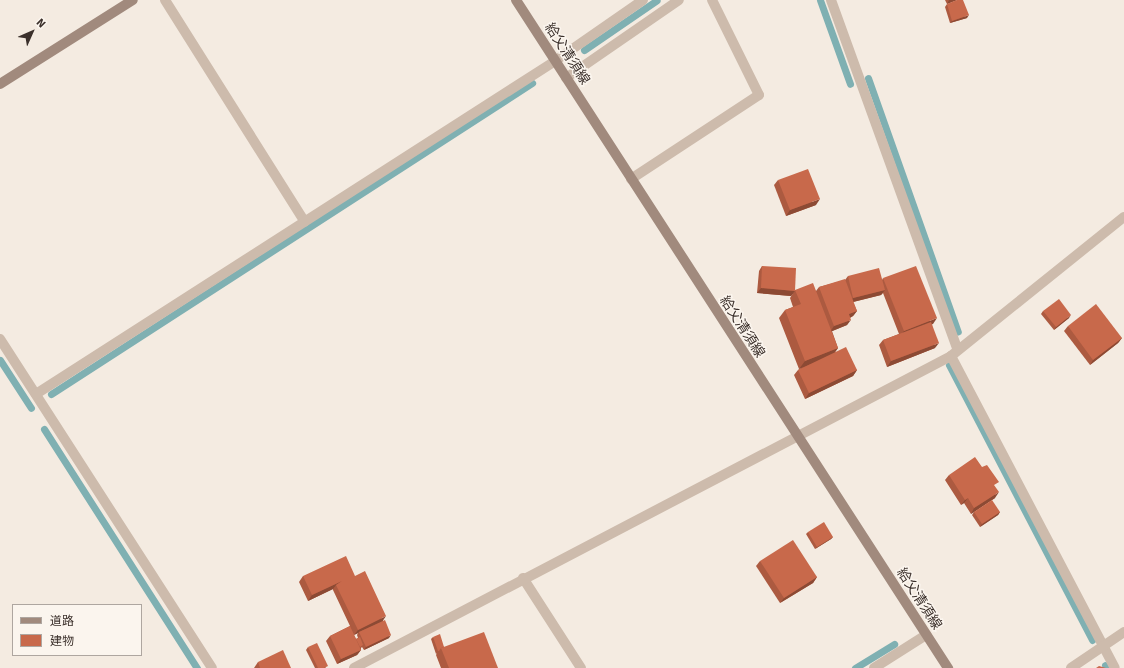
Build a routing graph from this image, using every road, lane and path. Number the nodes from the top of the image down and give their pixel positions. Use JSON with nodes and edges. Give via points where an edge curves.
{"nodes":[{"id":1,"x":133,"y":0,"type":"edge"},
{"id":2,"x":165,"y":0,"type":"edge"},
{"id":3,"x":516,"y":0,"type":"edge"},
{"id":4,"x":643,"y":0,"type":"edge"},
{"id":5,"x":679,"y":0,"type":"edge"},
{"id":6,"x":712,"y":0,"type":"edge"},
{"id":7,"x":831,"y":0,"type":"edge"},
{"id":8,"x":555,"y":61,"type":"junction"},
{"id":9,"x":566,"y":78,"type":"junction"},
{"id":10,"x":0,"y":84,"type":"edge"},
{"id":11,"x":631,"y":179,"type":"junction"},
{"id":12,"x":1124,"y":217,"type":"edge"},
{"id":13,"x":305,"y":222,"type":"junction"},
{"id":14,"x":0,"y":339,"type":"edge"},
{"id":15,"x":954,"y":353,"type":"junction"},
{"id":16,"x":36,"y":394,"type":"junction"},
{"id":17,"x":795,"y":436,"type":"junction"},
{"id":18,"x":523,"y":578,"type":"junction"},
{"id":19,"x":1124,"y":632,"type":"edge"},
{"id":20,"x":926,"y":635,"type":"junction"},
{"id":21,"x":1103,"y":645,"type":"junction"},
{"id":22,"x":212,"y":668,"type":"edge"},
{"id":23,"x":354,"y":668,"type":"edge"},
{"id":24,"x":582,"y":668,"type":"edge"},
{"id":25,"x":874,"y":668,"type":"edge"},
{"id":26,"x":948,"y":668,"type":"edge"},
{"id":27,"x":1071,"y":668,"type":"edge"},
{"id":28,"x":1115,"y":668,"type":"edge"}],
"edges":[{"from":1,"to":10,"type":"main road"},
{"from":2,"to":13,"type":"street"},
{"from":3,"to":8,"type":"main road","name":"給父清須線"},
{"from":4,"to":8,"type":"street"},
{"from":5,"to":9,"type":"street"},
{"from":6,"to":11,"type":"street","via":[[759,94]]},
{"from":7,"to":15,"type":"street"},
{"from":8,"to":9,"type":"main road","name":"給父清須線"},
{"from":8,"to":13,"type":"street"},
{"from":9,"to":11,"type":"main road","name":"給父清須線"},
{"from":11,"to":17,"type":"main road","name":"給父清須線"},
{"from":12,"to":15,"type":"street"},
{"from":13,"to":16,"type":"street"},
{"from":14,"to":16,"type":"street"},
{"from":15,"to":17,"type":"street"},
{"from":15,"to":21,"type":"street"},
{"from":16,"to":22,"type":"street"},
{"from":17,"to":18,"type":"street"},
{"from":17,"to":20,"type":"main road","name":"給父清須線"},
{"from":18,"to":23,"type":"street"},
{"from":18,"to":24,"type":"street"},
{"from":19,"to":21,"type":"street"},
{"from":20,"to":25,"type":"street"},
{"from":20,"to":26,"type":"main road","name":"給父清須線"},
{"from":21,"to":27,"type":"street"},
{"from":21,"to":28,"type":"street"}]}
